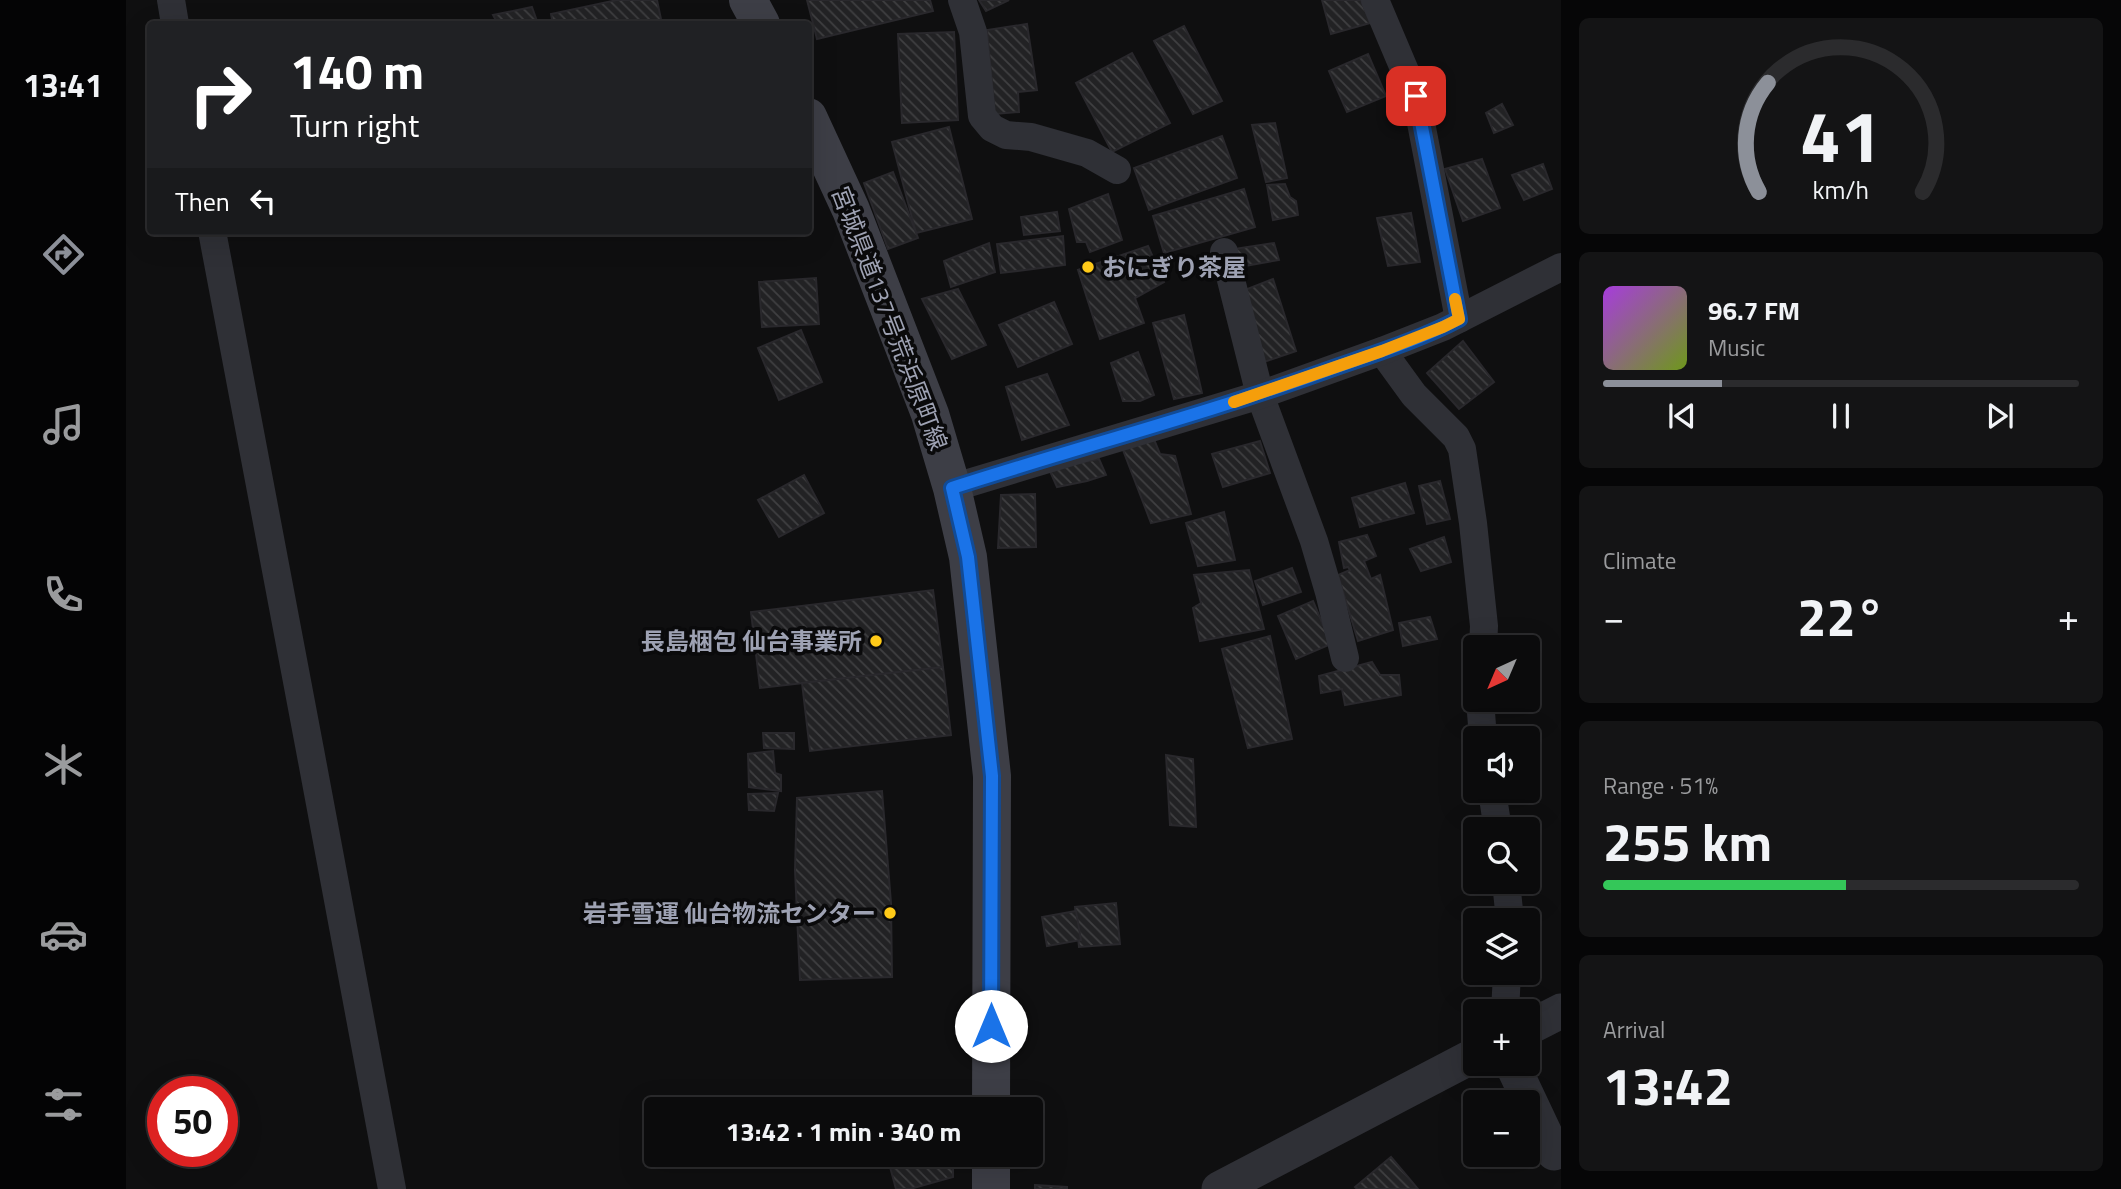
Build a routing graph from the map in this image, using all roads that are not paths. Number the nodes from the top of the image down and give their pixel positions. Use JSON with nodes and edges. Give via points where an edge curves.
{"nodes":[{"id":1,"x":171,"y":0,"type":"edge"},
{"id":2,"x":748,"y":0,"type":"edge"},
{"id":3,"x":962,"y":0,"type":"edge"},
{"id":4,"x":1375,"y":0,"type":"edge"},
{"id":5,"x":174,"y":21,"type":"edge"},
{"id":6,"x":759,"y":21,"type":"edge"},
{"id":7,"x":812,"y":126,"type":"edge"},
{"id":8,"x":1116,"y":170,"type":"dead end"},
{"id":9,"x":213,"y":235,"type":"edge"},
{"id":10,"x":1224,"y":252,"type":"dead end"},
{"id":11,"x":1561,"y":267,"type":"edge"},
{"id":12,"x":1459,"y":319,"type":"junction"},
{"id":13,"x":1382,"y":351,"type":"junction"},
{"id":14,"x":1260,"y":394,"type":"junction"},
{"id":15,"x":952,"y":488,"type":"junction"},
{"id":16,"x":1484,"y":635,"type":"edge"},
{"id":17,"x":1345,"y":658,"type":"dead end"},
{"id":18,"x":1561,"y":1010,"type":"edge"},
{"id":19,"x":1540,"y":1021,"type":"edge"},
{"id":20,"x":1463,"y":1061,"type":"edge"},
{"id":21,"x":1518,"y":1076,"type":"edge"},
{"id":22,"x":991,"y":1097,"type":"edge"},
{"id":23,"x":1555,"y":1153,"type":"dead end"},
{"id":24,"x":991,"y":1167,"type":"edge"},
{"id":25,"x":392,"y":1189,"type":"edge"},
{"id":26,"x":991,"y":1189,"type":"edge"},
{"id":27,"x":1219,"y":1189,"type":"edge"}],
"edges":[{"from":1,"to":5,"type":"street"},
{"from":2,"to":6,"type":"main road"},
{"from":3,"to":8,"type":"street","via":[[972,32],[982,116],[992,128],[1087,153]]},
{"from":4,"to":12,"type":"street","via":[[1416,96]]},
{"from":7,"to":15,"type":"main road","name":"宮城県道137号荒浜原町線","via":[[851,211],[921,391]]},
{"from":9,"to":25,"type":"street"},
{"from":10,"to":14,"type":"street"},
{"from":11,"to":12,"type":"street"},
{"from":12,"to":13,"type":"street"},
{"from":13,"to":14,"type":"street"},
{"from":13,"to":16,"type":"street","via":[[1462,449]]},
{"from":14,"to":15,"type":"street"},
{"from":14,"to":17,"type":"street","via":[[1314,541]]},
{"from":15,"to":22,"type":"main road","name":"宮城県道137号荒浜原町線","via":[[968,557],[992,776]]},
{"from":18,"to":19,"type":"street"},
{"from":20,"to":27,"type":"street"},
{"from":21,"to":23,"type":"street"},
{"from":24,"to":26,"type":"main road"}]}
